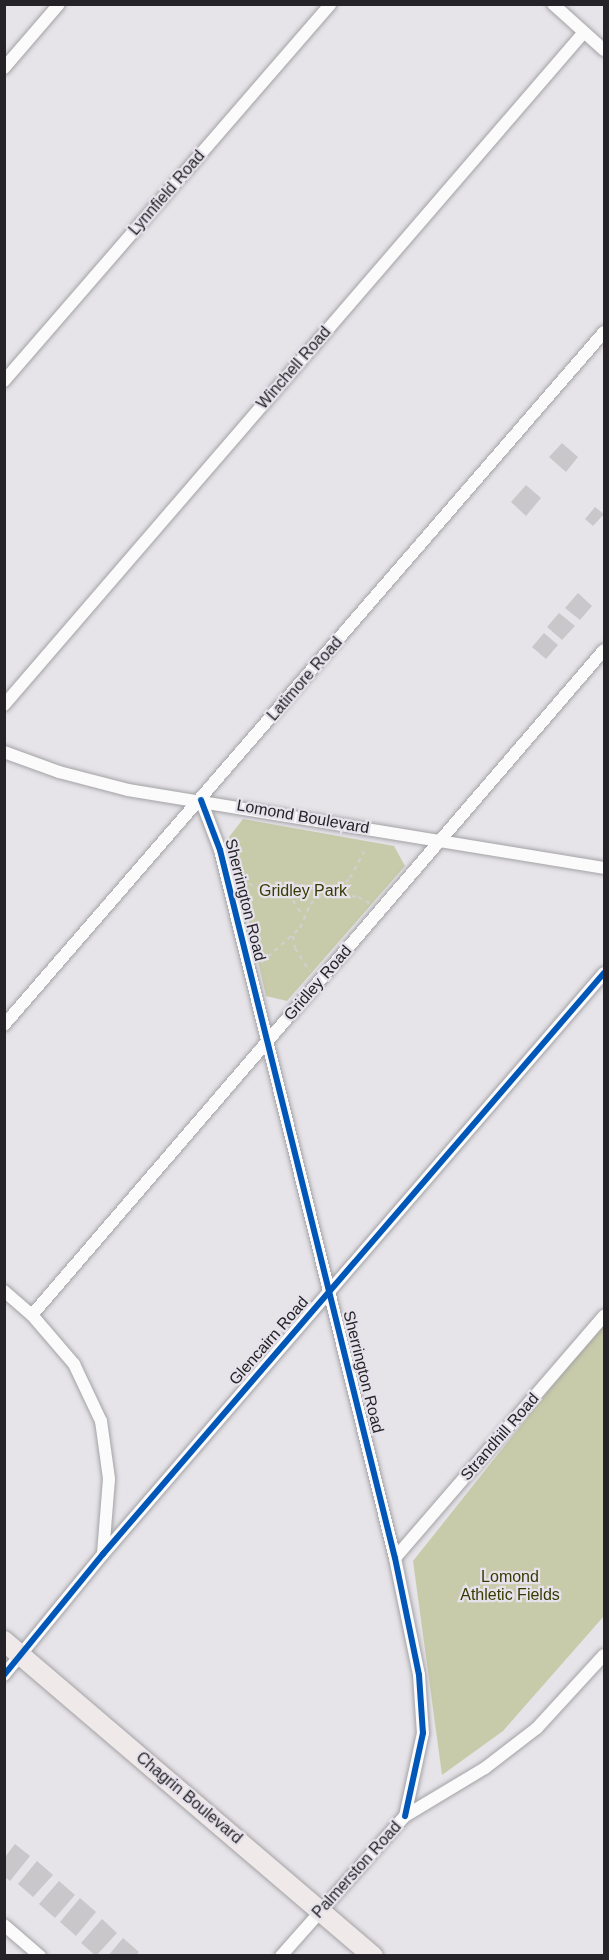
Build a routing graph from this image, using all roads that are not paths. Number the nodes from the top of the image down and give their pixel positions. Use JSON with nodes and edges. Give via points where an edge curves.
{"nodes":[{"id":1,"x":60,"y":4,"type":"edge"},
{"id":2,"x":330,"y":4,"type":"edge"},
{"id":3,"x":553,"y":4,"type":"edge"},
{"id":4,"x":584,"y":32,"type":"junction"},
{"id":5,"x":604,"y":50,"type":"edge"},
{"id":6,"x":4,"y":68,"type":"edge"},
{"id":7,"x":604,"y":332,"type":"edge"},
{"id":8,"x":4,"y":381,"type":"edge"},
{"id":9,"x":604,"y":651,"type":"edge"},
{"id":10,"x":4,"y":705,"type":"edge"},
{"id":11,"x":4,"y":752,"type":"edge"},
{"id":12,"x":201,"y":800,"type":"junction"},
{"id":13,"x":441,"y":840,"type":"junction"},
{"id":14,"x":604,"y":868,"type":"edge"},
{"id":15,"x":604,"y":973,"type":"edge"},
{"id":16,"x":4,"y":1025,"type":"edge"},
{"id":17,"x":267,"y":1042,"type":"junction"},
{"id":18,"x":4,"y":1291,"type":"edge"},
{"id":19,"x":329,"y":1292,"type":"junction"},
{"id":20,"x":32,"y":1315,"type":"junction"},
{"id":21,"x":604,"y":1316,"type":"edge"},
{"id":22,"x":103,"y":1554,"type":"junction"},
{"id":23,"x":395,"y":1558,"type":"junction"},
{"id":24,"x":4,"y":1641,"type":"edge"},
{"id":25,"x":604,"y":1655,"type":"edge"},
{"id":26,"x":21,"y":1656,"type":"junction"},
{"id":27,"x":4,"y":1675,"type":"edge"},
{"id":28,"x":405,"y":1816,"type":"junction"},
{"id":29,"x":320,"y":1910,"type":"junction"},
{"id":30,"x":4,"y":1925,"type":"edge"},
{"id":31,"x":40,"y":1956,"type":"edge"},
{"id":32,"x":281,"y":1956,"type":"edge"},
{"id":33,"x":373,"y":1956,"type":"edge"}],
"edges":[{"from":1,"to":6,"type":"street"},
{"from":2,"to":8,"type":"street","name":"Lynnfield Road"},
{"from":3,"to":4,"type":"street"},
{"from":4,"to":5,"type":"street"},
{"from":4,"to":10,"type":"street","name":"Winchell Road"},
{"from":7,"to":12,"type":"street","name":"Latimore Road"},
{"from":9,"to":13,"type":"street","name":"Gridley Road"},
{"from":11,"to":12,"type":"street","name":"Lomond Boulevard","via":[[59,772],[128,790]]},
{"from":12,"to":13,"type":"street","name":"Lomond Boulevard"},
{"from":12,"to":16,"type":"street","name":"Latimore Road"},
{"from":12,"to":17,"type":"street","name":"Sherrington Road","via":[[220,850]]},
{"from":13,"to":14,"type":"street","name":"Lomond Boulevard"},
{"from":13,"to":17,"type":"street","name":"Gridley Road"},
{"from":15,"to":19,"type":"street","name":"Glencairn Road"},
{"from":17,"to":19,"type":"street","name":"Sherrington Road"},
{"from":17,"to":20,"type":"street","name":"Gridley Road"},
{"from":18,"to":20,"type":"street"},
{"from":19,"to":22,"type":"street","name":"Glencairn Road"},
{"from":19,"to":23,"type":"street","name":"Sherrington Road"},
{"from":20,"to":22,"type":"street","via":[[74,1364],[101,1421],[109,1479]]},
{"from":21,"to":23,"type":"street","name":"Strandhill Road"},
{"from":22,"to":26,"type":"street","name":"Glencairn Road"},
{"from":23,"to":28,"type":"street","name":"Sherrington Road","via":[[418,1674],[423,1733]]},
{"from":24,"to":26,"type":"main road","name":"Chagrin Boulevard"},
{"from":25,"to":28,"type":"street","name":"Palmerston Road","via":[[537,1728],[485,1768]]},
{"from":26,"to":27,"type":"street","name":"Glencairn Road"},
{"from":26,"to":29,"type":"main road","name":"Chagrin Boulevard"},
{"from":28,"to":29,"type":"street","name":"Palmerston Road"},
{"from":29,"to":32,"type":"street","name":"Palmerston Road"},
{"from":29,"to":33,"type":"main road","name":"Chagrin Boulevard"},
{"from":30,"to":31,"type":"street"}]}
